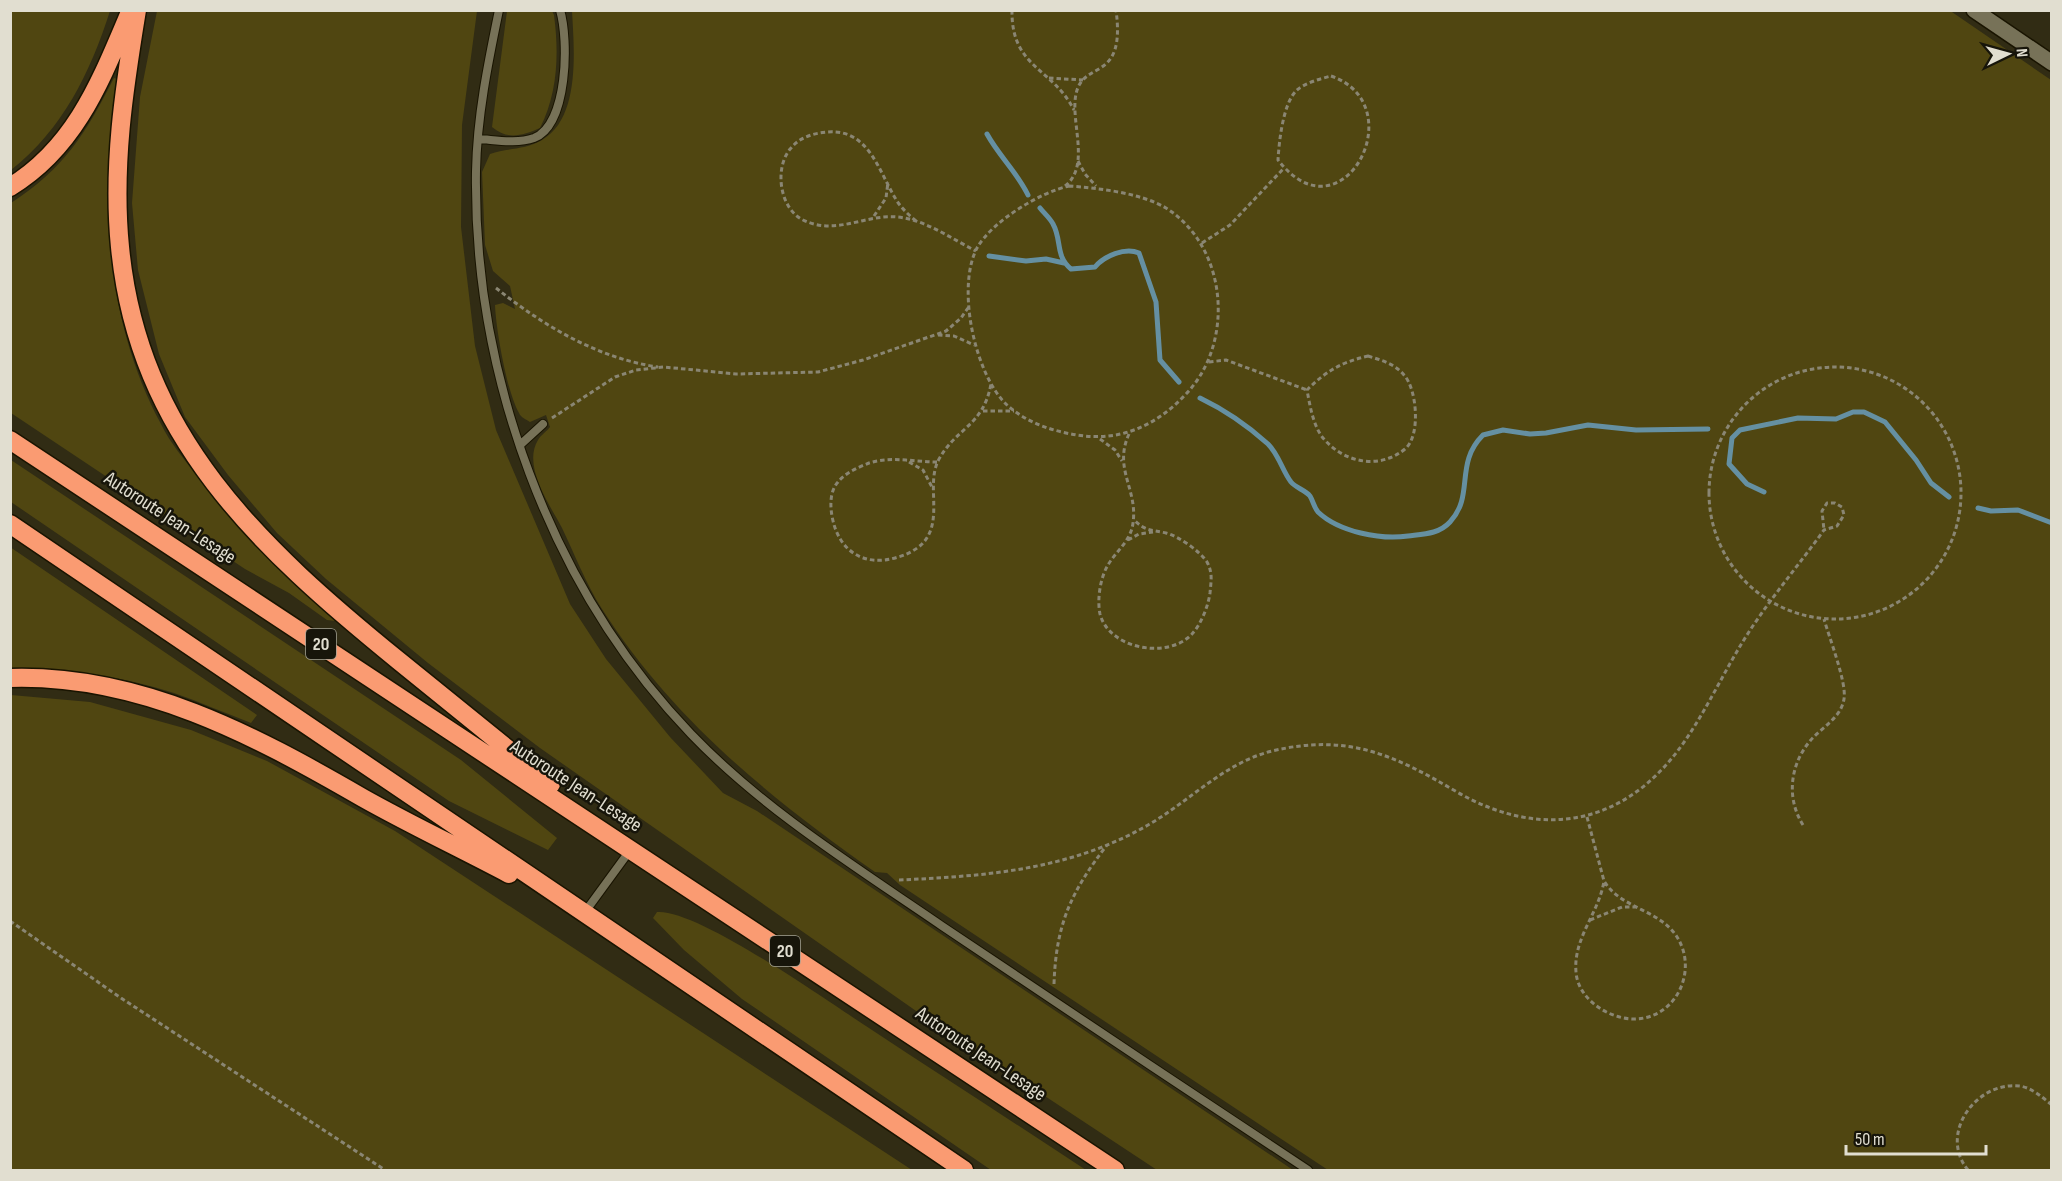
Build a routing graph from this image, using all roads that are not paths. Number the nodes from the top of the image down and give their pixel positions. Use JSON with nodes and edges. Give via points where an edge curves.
{"nodes":[{"id":1,"x":131,"y":10,"type":"edge"},
{"id":2,"x":138,"y":10,"type":"edge"},
{"id":3,"x":499,"y":10,"type":"edge"},
{"id":4,"x":560,"y":10,"type":"edge"},
{"id":5,"x":1974,"y":10,"type":"edge"},
{"id":6,"x":2052,"y":63,"type":"edge"},
{"id":7,"x":478,"y":139,"type":"junction"},
{"id":8,"x":10,"y":187,"type":"edge"},
{"id":9,"x":543,"y":424,"type":"road end"},
{"id":10,"x":10,"y":440,"type":"edge"},
{"id":11,"x":520,"y":445,"type":"junction"},
{"id":12,"x":10,"y":524,"type":"edge"},
{"id":13,"x":10,"y":678,"type":"edge"},
{"id":14,"x":631,"y":849,"type":"junction"},
{"id":15,"x":585,"y":913,"type":"junction"},
{"id":16,"x":964,"y":1170,"type":"edge"},
{"id":17,"x":1115,"y":1170,"type":"edge"},
{"id":18,"x":1308,"y":1170,"type":"edge"}],
"edges":[{"from":1,"to":8,"type":"highway","via":[[76,125],[45,162]]},
{"from":2,"to":14,"type":"highway","via":[[119,146],[120,246],[140,348],[172,420],[220,490],[292,569]]},
{"from":3,"to":7,"type":"lane"},
{"from":4,"to":7,"type":"lane","via":[[565,42],[556,116],[536,138]]},
{"from":5,"to":6,"type":"street"},
{"from":7,"to":11,"type":"lane","via":[[476,211],[489,326],[503,392]]},
{"from":9,"to":11,"type":"lane"},
{"from":10,"to":14,"type":"highway","name":"Autoroute Jean-Lesage","number":"20"},
{"from":11,"to":18,"type":"lane","via":[[540,499],[594,608],[625,656],[656,696],[736,776],[877,881]]},
{"from":12,"to":15,"type":"highway"},
{"from":13,"to":15,"type":"highway","via":[[112,687],[219,722],[294,757],[363,798]]},
{"from":14,"to":15,"type":"lane"},
{"from":14,"to":17,"type":"highway","name":"Autoroute Jean-Lesage","number":"20"},
{"from":15,"to":16,"type":"highway"}]}
